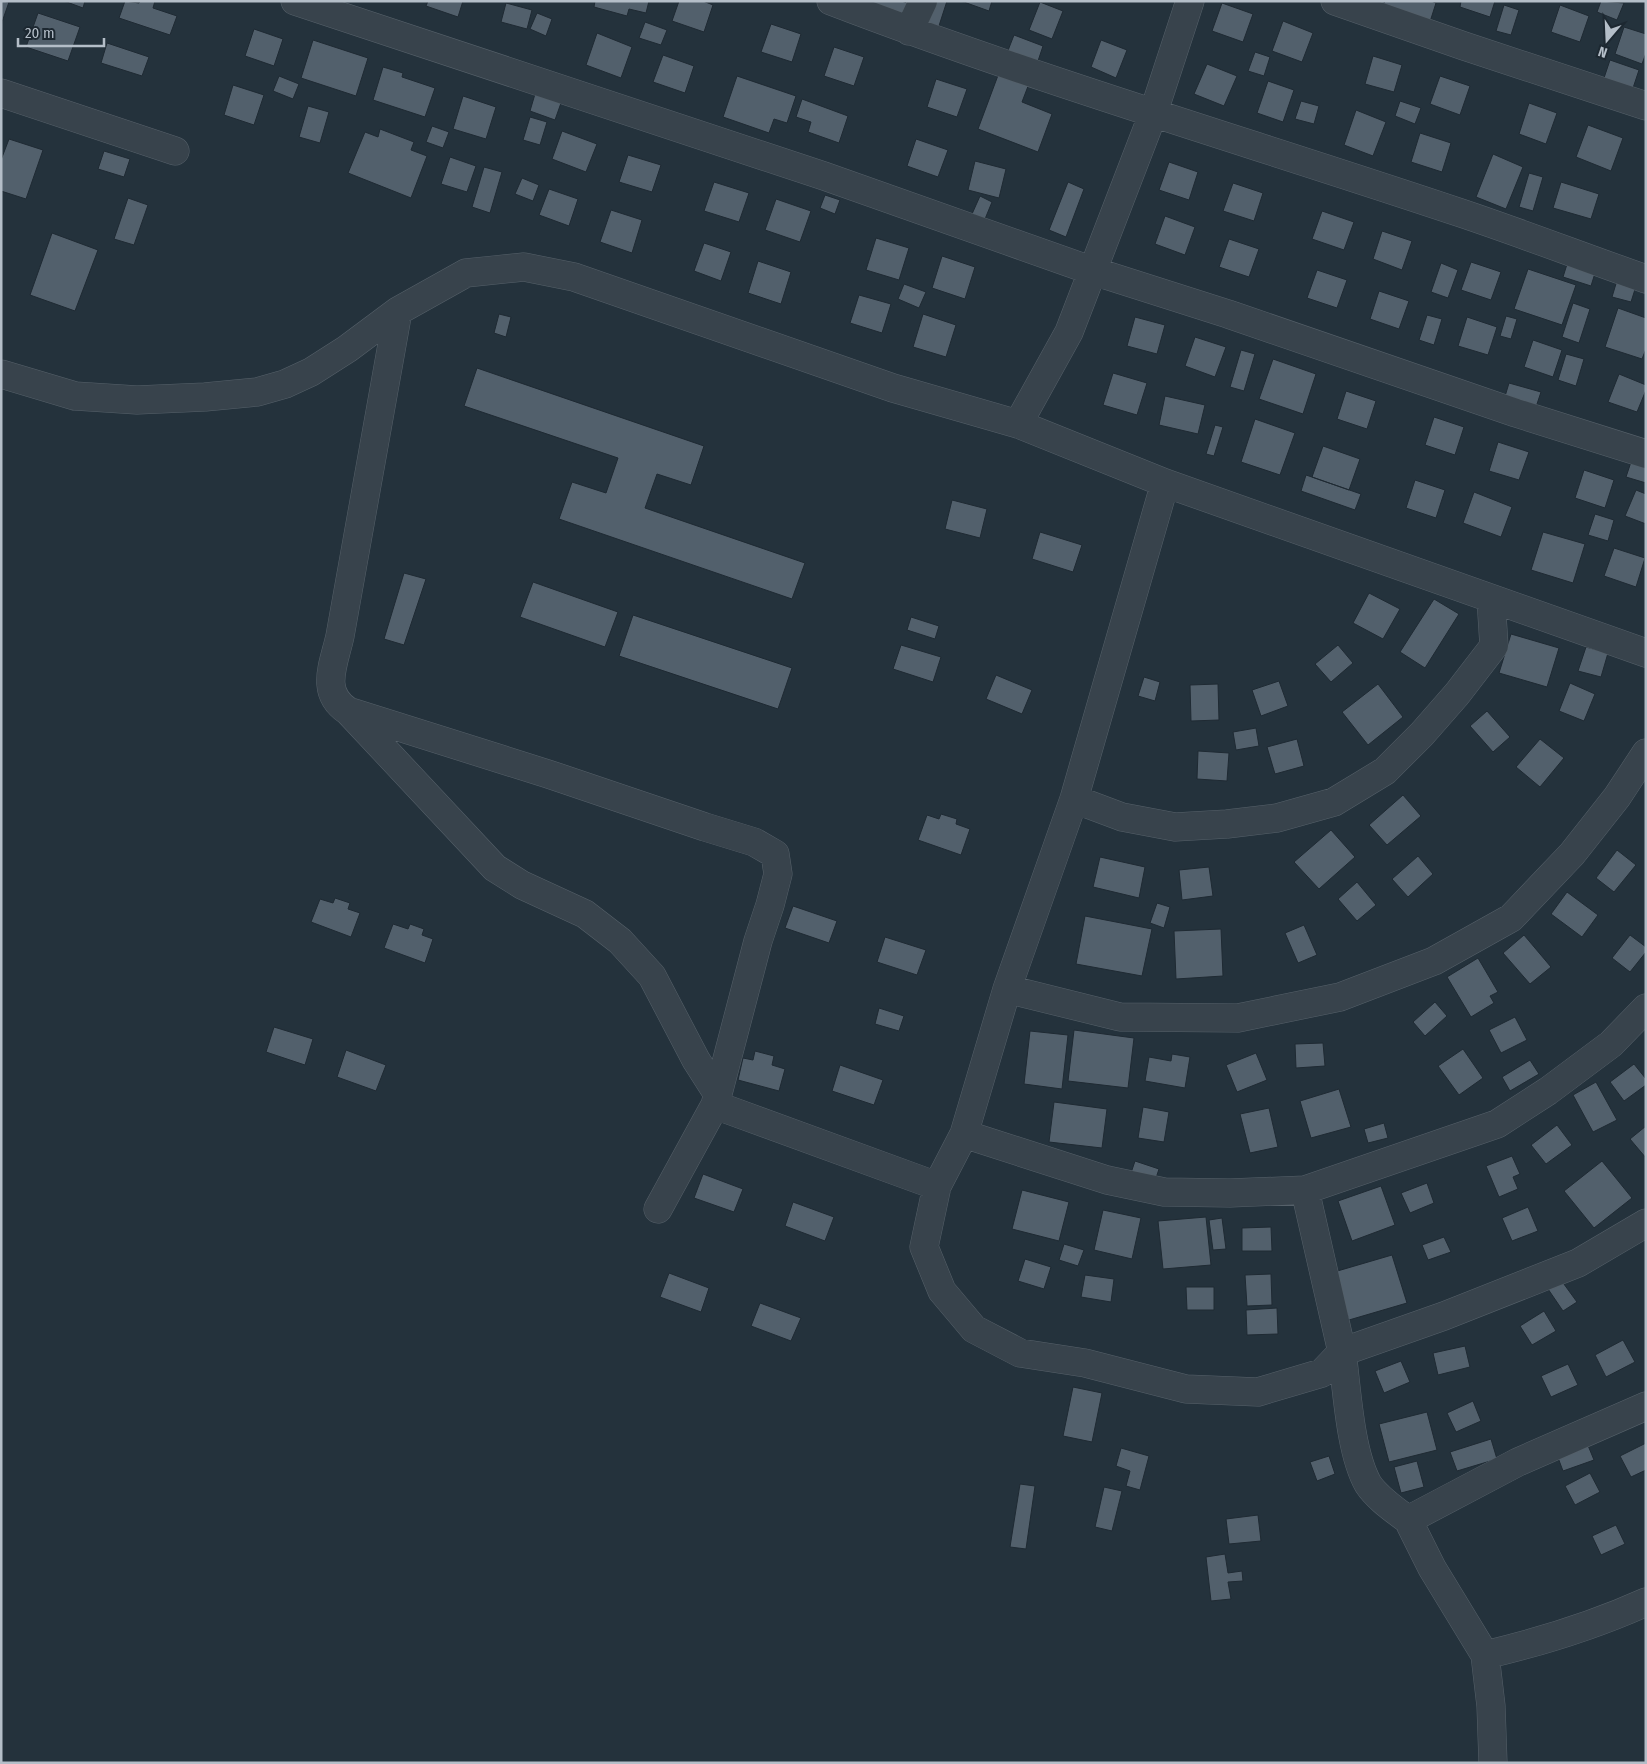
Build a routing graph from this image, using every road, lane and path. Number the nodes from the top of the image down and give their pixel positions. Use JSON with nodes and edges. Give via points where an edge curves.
{"nodes":[{"id":1,"x":295,"y":1,"type":"edge"},
{"id":2,"x":831,"y":1,"type":"edge"},
{"id":3,"x":922,"y":1,"type":"edge"},
{"id":4,"x":1190,"y":1,"type":"edge"},
{"id":5,"x":1335,"y":1,"type":"edge"},
{"id":6,"x":910,"y":31,"type":"junction"},
{"id":7,"x":1,"y":93,"type":"edge"},
{"id":8,"x":1646,"y":106,"type":"edge"},
{"id":9,"x":1153,"y":114,"type":"junction"},
{"id":10,"x":175,"y":151,"type":"dead end"},
{"id":11,"x":1093,"y":271,"type":"junction"},
{"id":12,"x":1646,"y":279,"type":"edge"},
{"id":13,"x":398,"y":311,"type":"junction"},
{"id":14,"x":1,"y":374,"type":"edge"},
{"id":15,"x":1018,"y":424,"type":"junction"},
{"id":16,"x":1646,"y":454,"type":"edge"},
{"id":17,"x":1164,"y":483,"type":"junction"},
{"id":18,"x":1491,"y":599,"type":"junction"},
{"id":19,"x":1646,"y":653,"type":"edge"},
{"id":20,"x":348,"y":711,"type":"junction"},
{"id":21,"x":1646,"y":753,"type":"edge"},
{"id":22,"x":1074,"y":799,"type":"junction"},
{"id":23,"x":1007,"y":989,"type":"junction"},
{"id":24,"x":1646,"y":1008,"type":"edge"},
{"id":25,"x":716,"y":1099,"type":"junction"},
{"id":26,"x":964,"y":1134,"type":"junction"},
{"id":27,"x":937,"y":1186,"type":"junction"},
{"id":28,"x":1305,"y":1190,"type":"junction"},
{"id":29,"x":658,"y":1209,"type":"dead end"},
{"id":30,"x":1646,"y":1223,"type":"edge"},
{"id":31,"x":1342,"y":1352,"type":"junction"},
{"id":32,"x":1646,"y":1406,"type":"edge"},
{"id":33,"x":1408,"y":1520,"type":"junction"},
{"id":34,"x":1646,"y":1602,"type":"edge"},
{"id":35,"x":1485,"y":1656,"type":"junction"},
{"id":36,"x":1492,"y":1763,"type":"edge"}],
"edges":[{"from":1,"to":11,"type":"street","via":[[824,176]]},
{"from":2,"to":6,"type":"street"},
{"from":3,"to":6,"type":"street"},
{"from":4,"to":9,"type":"street"},
{"from":5,"to":8,"type":"street"},
{"from":6,"to":9,"type":"street"},
{"from":7,"to":10,"type":"street"},
{"from":9,"to":11,"type":"street"},
{"from":9,"to":12,"type":"street","via":[[1459,213]]},
{"from":11,"to":15,"type":"street","via":[[1069,332]]},
{"from":11,"to":16,"type":"street","via":[[1516,414]]},
{"from":13,"to":14,"type":"street","via":[[311,372],[257,392],[137,400],[75,396]]},
{"from":13,"to":15,"type":"street","via":[[466,273],[524,267],[574,277],[893,388]]},
{"from":13,"to":20,"type":"street","via":[[330,684],[338,705]]},
{"from":15,"to":17,"type":"street"},
{"from":17,"to":18,"type":"street"},
{"from":17,"to":22,"type":"street"},
{"from":18,"to":19,"type":"street"},
{"from":18,"to":22,"type":"street","via":[[1494,646],[1484,660],[1446,708],[1385,771],[1334,802],[1277,818],[1175,827],[1122,817]]},
{"from":20,"to":25,"type":"street","via":[[495,868],[522,885],[585,914],[620,941],[652,976]]},
{"from":20,"to":25,"type":"street","via":[[754,842],[775,854],[778,874]]},
{"from":21,"to":23,"type":"street","via":[[1617,797],[1572,854],[1511,918],[1434,961],[1340,997],[1238,1018],[1120,1017]]},
{"from":22,"to":23,"type":"street"},
{"from":23,"to":26,"type":"street"},
{"from":24,"to":28,"type":"street","via":[[1611,1044],[1498,1124]]},
{"from":25,"to":27,"type":"street","via":[[848,1155]]},
{"from":25,"to":29,"type":"street"},
{"from":26,"to":27,"type":"street"},
{"from":26,"to":28,"type":"street","via":[[1107,1180],[1164,1192]]},
{"from":27,"to":31,"type":"street","via":[[924,1247],[942,1292],[974,1329],[1020,1353],[1085,1363],[1186,1389],[1258,1392],[1322,1373]]},
{"from":28,"to":31,"type":"street"},
{"from":30,"to":31,"type":"street","via":[[1578,1263],[1453,1313]]},
{"from":31,"to":33,"type":"street","via":[[1356,1454],[1369,1485]]},
{"from":32,"to":33,"type":"street","via":[[1518,1462]]},
{"from":33,"to":35,"type":"street","via":[[1432,1568]]},
{"from":34,"to":35,"type":"street","via":[[1616,1616]]},
{"from":35,"to":36,"type":"street","via":[[1491,1706]]}]}
